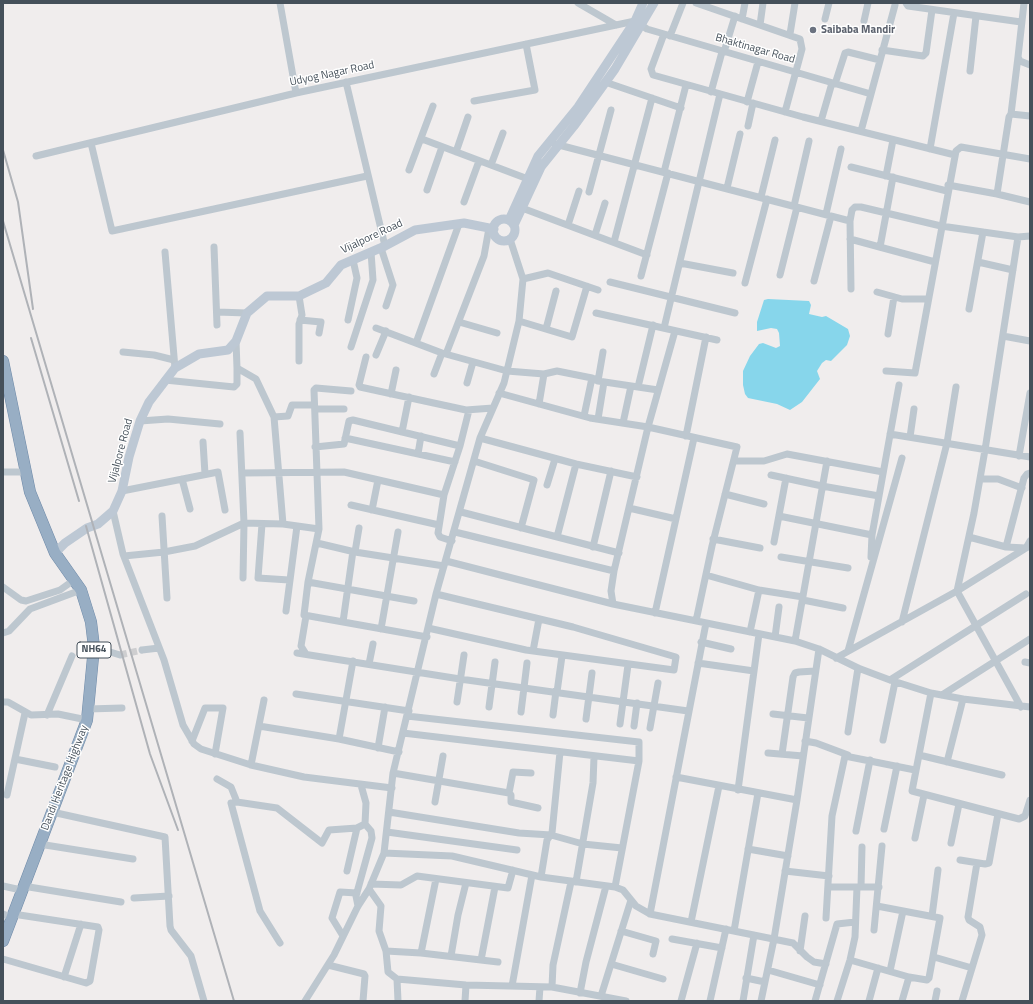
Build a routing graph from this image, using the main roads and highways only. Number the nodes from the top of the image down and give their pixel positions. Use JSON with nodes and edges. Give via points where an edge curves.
{"nodes":[{"id":1,"x":643,"y":3,"type":"edge"},
{"id":2,"x":654,"y":3,"type":"edge"},
{"id":3,"x":638,"y":23,"type":"junction"},
{"id":4,"x":512,"y":223,"type":"junction"},
{"id":5,"x":491,"y":228,"type":"junction"},
{"id":6,"x":3,"y":361,"type":"edge"},
{"id":7,"x":55,"y":553,"type":"junction"},
{"id":8,"x":9,"y":915,"type":"edge"},
{"id":9,"x":3,"y":941,"type":"edge"}],
"edges":[{"from":1,"to":3,"type":"main road"},
{"from":2,"to":3,"type":"main road"},
{"from":3,"to":4,"type":"main road","via":[[605,82],[541,167]]},
{"from":3,"to":4,"type":"main road","via":[[578,107],[538,156]]},
{"from":4,"to":5,"type":"main road","via":[[499,221]]},
{"from":4,"to":5,"type":"main road","via":[[515,231],[510,239],[503,241],[497,238]]},
{"from":5,"to":7,"type":"main road","name":"Vijalpore Road","via":[[459,224],[415,230],[340,265],[326,283],[299,296],[267,296],[248,313],[236,342],[228,350],[198,354],[174,364],[140,421],[122,491],[113,512],[65,543]]},
{"from":6,"to":7,"type":"highway","name":"Dandi Heritage Highway","number":"NH64","via":[[30,492]]},
{"from":7,"to":8,"type":"highway","name":"Dandi Heritage Highway","number":"NH64","via":[[81,590],[90,622],[94,647],[87,714],[52,812]]},
{"from":8,"to":9,"type":"highway","name":"Dandi Heritage Highway","number":"NH64"}]}
